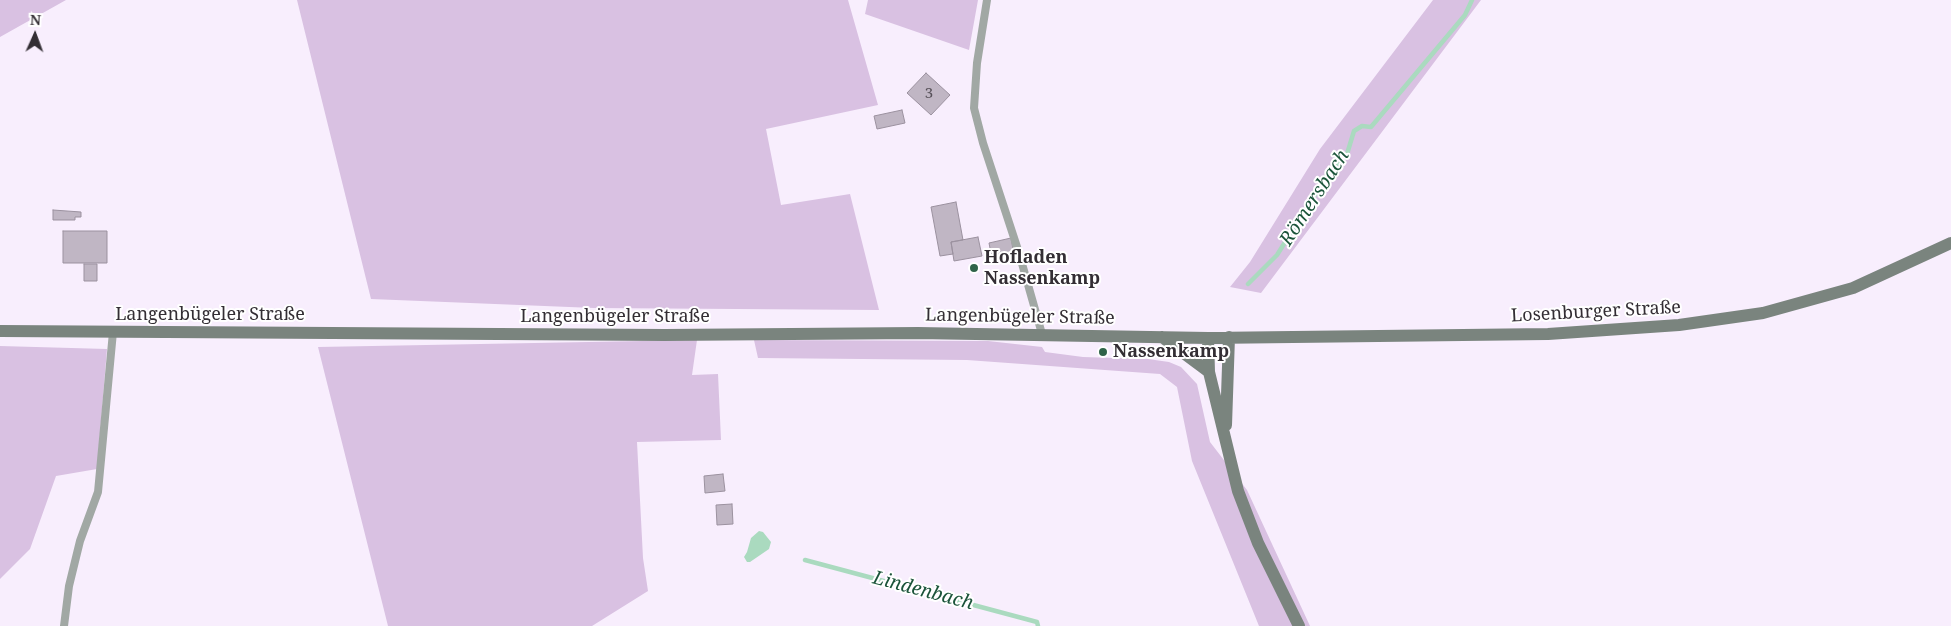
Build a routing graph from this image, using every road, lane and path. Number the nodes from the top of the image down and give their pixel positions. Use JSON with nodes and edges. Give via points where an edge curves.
{"nodes":[{"id":1,"x":987,"y":0,"type":"edge"},
{"id":2,"x":1951,"y":243,"type":"edge"},
{"id":3,"x":0,"y":332,"type":"edge"},
{"id":4,"x":113,"y":332,"type":"junction"},
{"id":5,"x":1042,"y":334,"type":"junction"},
{"id":6,"x":1162,"y":337,"type":"junction"},
{"id":7,"x":1229,"y":337,"type":"junction"},
{"id":8,"x":1208,"y":338,"type":"junction"},
{"id":9,"x":1209,"y":372,"type":"junction"},
{"id":10,"x":1225,"y":440,"type":"junction"},
{"id":11,"x":64,"y":626,"type":"edge"},
{"id":12,"x":1299,"y":626,"type":"edge"}],
"edges":[{"from":1,"to":5,"type":"lane","via":[[974,108]]},
{"from":2,"to":7,"type":"main road","name":"Losenburger Straße","via":[[1853,288],[1781,309],[1722,320],[1548,334]]},
{"from":3,"to":4,"type":"main road","name":"Langenbügeler Straße"},
{"from":4,"to":5,"type":"main road","name":"Langenbügeler Straße"},
{"from":4,"to":11,"type":"lane","via":[[98,492],[80,541]]},
{"from":5,"to":6,"type":"main road","name":"Langenbügeler Straße"},
{"from":6,"to":8,"type":"main road","name":"Langenbügeler Straße"},
{"from":6,"to":9,"type":"main road"},
{"from":7,"to":8,"type":"main road","name":"Langenbügeler Straße"},
{"from":7,"to":10,"type":"main road"},
{"from":8,"to":9,"type":"main road"},
{"from":9,"to":10,"type":"main road"},
{"from":10,"to":12,"type":"main road","via":[[1238,491],[1258,543]]}]}
